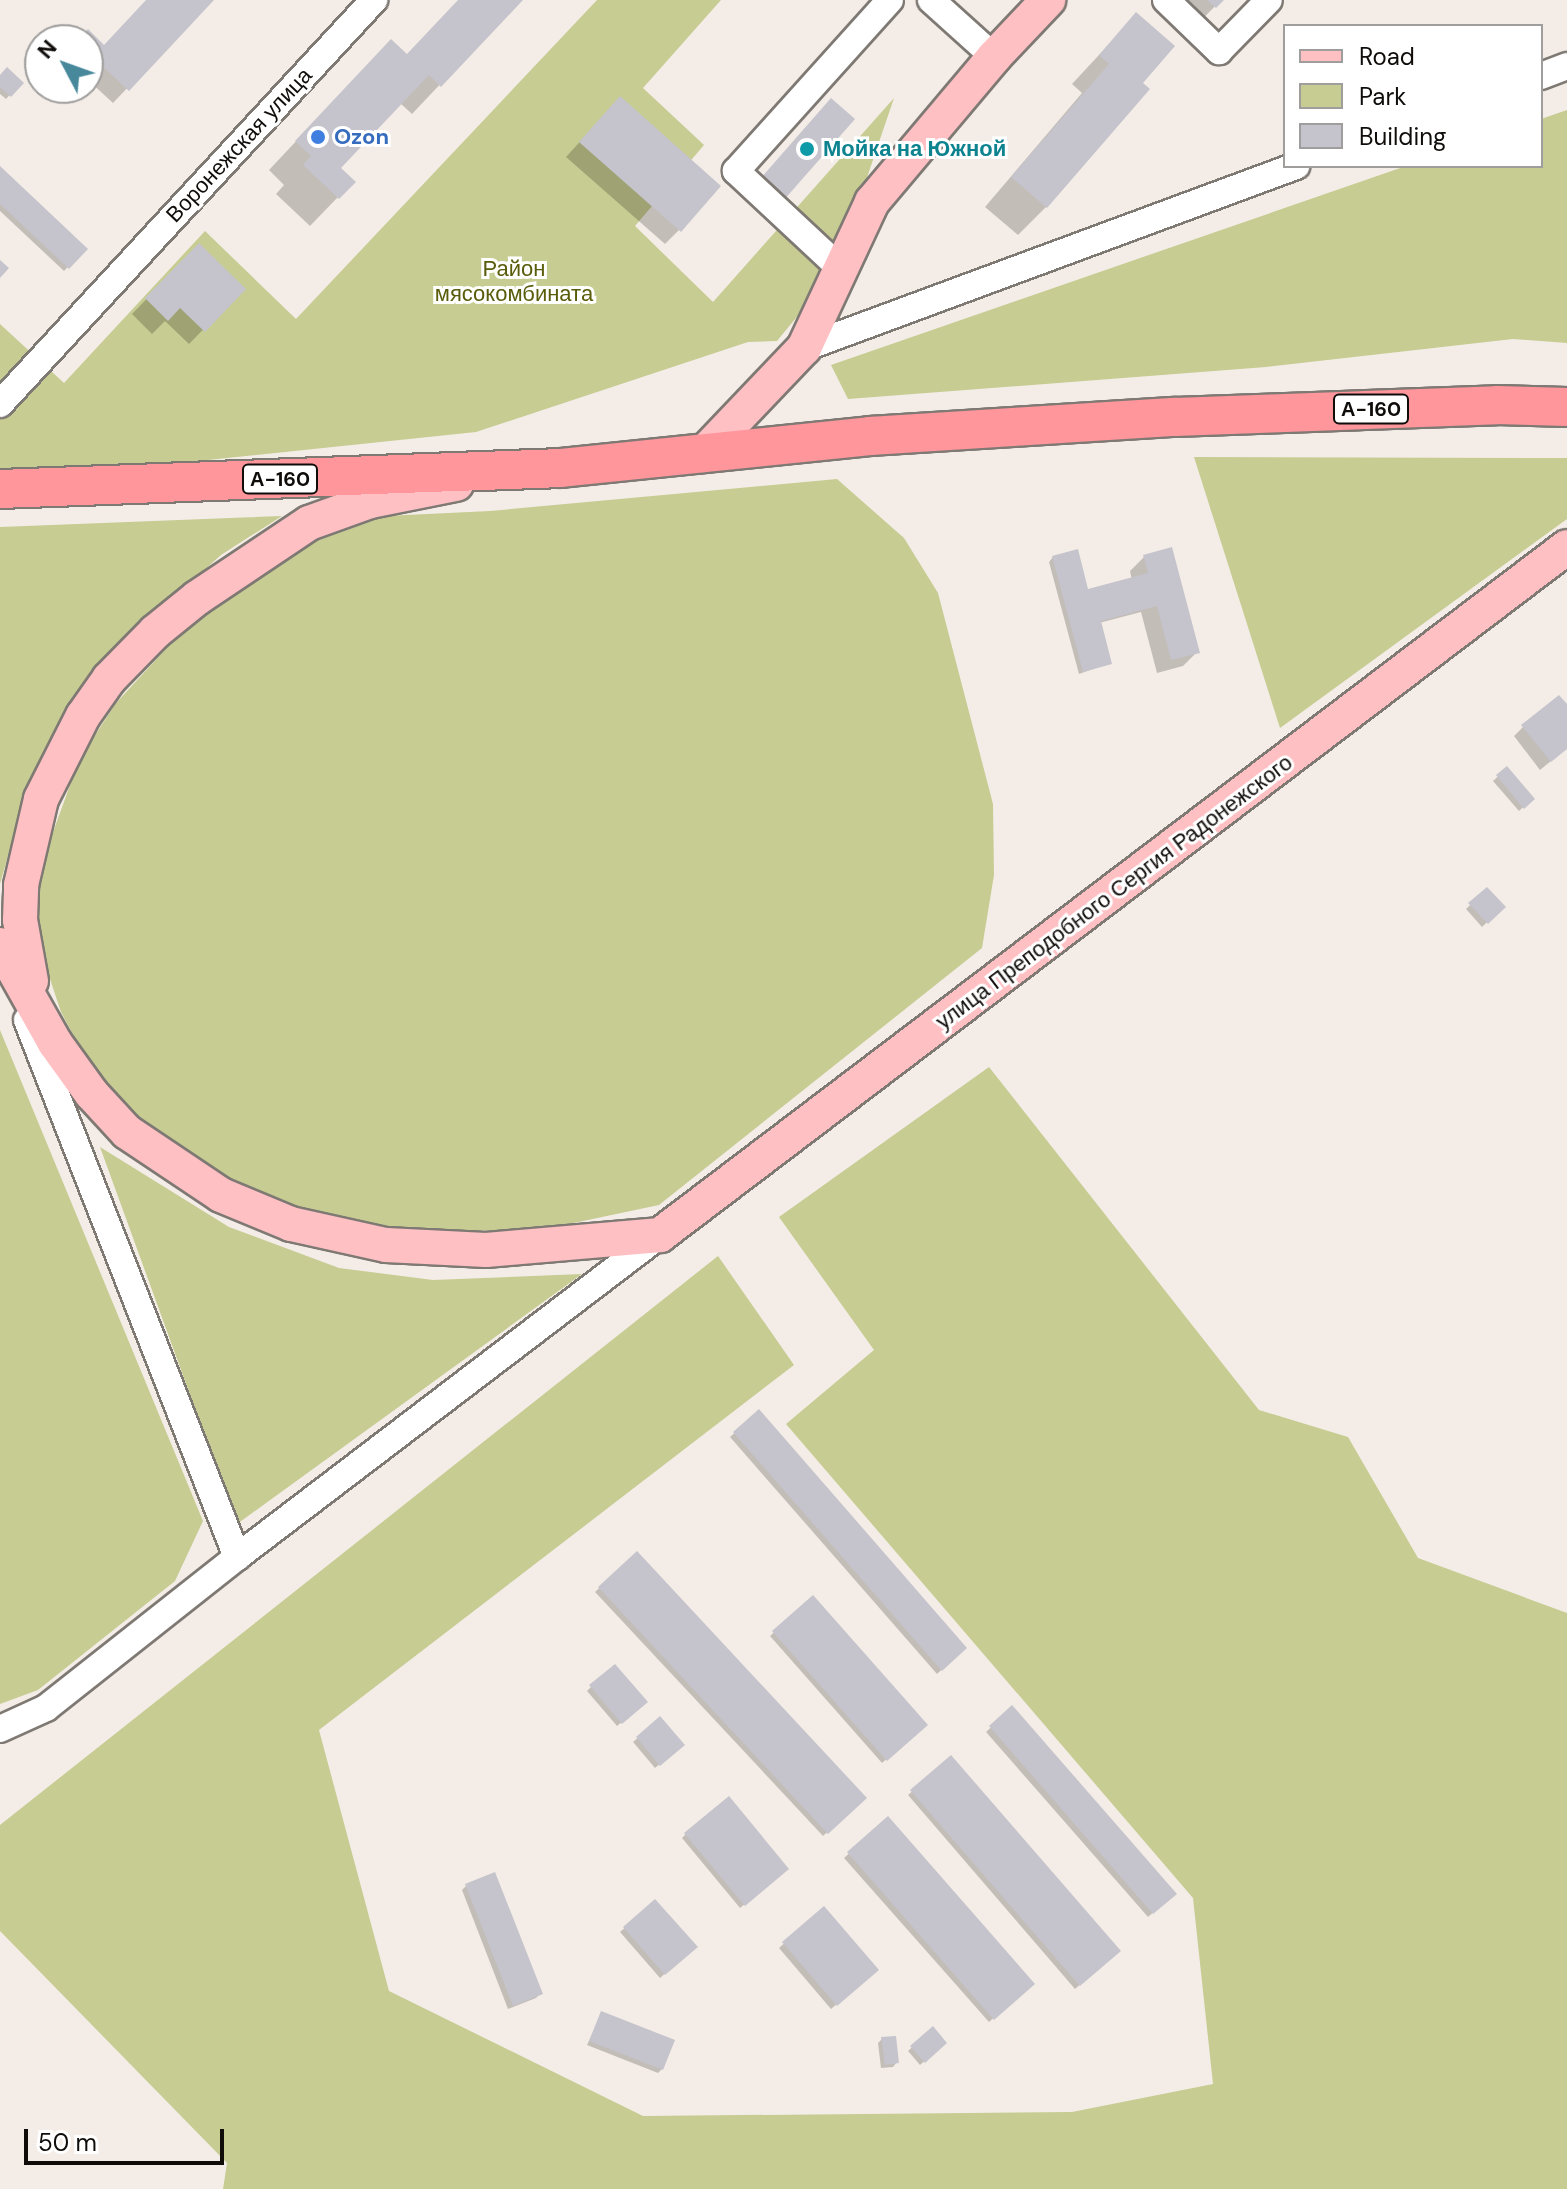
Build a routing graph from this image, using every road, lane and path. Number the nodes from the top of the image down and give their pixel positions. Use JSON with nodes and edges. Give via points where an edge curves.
{"nodes":[{"id":1,"x":374,"y":0,"type":"edge"},
{"id":2,"x":890,"y":0,"type":"edge"},
{"id":3,"x":931,"y":0,"type":"edge"},
{"id":4,"x":1048,"y":0,"type":"edge"},
{"id":5,"x":1166,"y":0,"type":"edge"},
{"id":6,"x":1269,"y":0,"type":"edge"},
{"id":7,"x":994,"y":57,"type":"junction"},
{"id":8,"x":1567,"y":66,"type":"edge"},
{"id":9,"x":1543,"y":75,"type":"edge"},
{"id":10,"x":1291,"y":168,"type":"edge"},
{"id":11,"x":841,"y":269,"type":"junction"},
{"id":12,"x":804,"y":348,"type":"junction"},
{"id":13,"x":0,"y":404,"type":"edge"},
{"id":14,"x":1567,"y":407,"type":"edge"},
{"id":15,"x":702,"y":455,"type":"junction"},
{"id":16,"x":561,"y":468,"type":"junction"},
{"id":17,"x":0,"y":489,"type":"edge"},
{"id":18,"x":1567,"y":547,"type":"edge"},
{"id":19,"x":0,"y":945,"type":"edge"},
{"id":20,"x":0,"y":954,"type":"edge"},
{"id":21,"x":39,"y":1009,"type":"junction"},
{"id":22,"x":55,"y":1043,"type":"junction"},
{"id":23,"x":78,"y":1144,"type":"junction"},
{"id":24,"x":660,"y":1235,"type":"junction"},
{"id":25,"x":237,"y":1557,"type":"junction"},
{"id":26,"x":0,"y":1729,"type":"edge"}],
"edges":[{"from":1,"to":13,"type":"street","name":"Воронежская улица"},
{"from":2,"to":11,"type":"street","via":[[736,171]]},
{"from":3,"to":7,"type":"street"},
{"from":4,"to":7,"type":"main road"},
{"from":5,"to":6,"type":"street","via":[[1219,51]]},
{"from":7,"to":11,"type":"main road","via":[[872,202]]},
{"from":8,"to":9,"type":"street"},
{"from":10,"to":12,"type":"street"},
{"from":11,"to":12,"type":"main road"},
{"from":12,"to":15,"type":"main road"},
{"from":14,"to":15,"type":"highway","number":"А-160","via":[[1160,418],[870,436]]},
{"from":15,"to":16,"type":"highway","number":"А-160"},
{"from":16,"to":17,"type":"highway","number":"А-160"},
{"from":16,"to":21,"type":"main road","via":[[370,501],[309,523],[197,598],[109,679],[83,716],[41,799],[21,885],[20,920]]},
{"from":18,"to":24,"type":"main road","name":"улица Преподобного Сергия Радонежского"},
{"from":19,"to":21,"type":"main road"},
{"from":20,"to":23,"type":"street"},
{"from":21,"to":22,"type":"main road"},
{"from":22,"to":23,"type":"street"},
{"from":22,"to":24,"type":"main road","via":[[127,1132],[221,1195],[291,1224],[386,1245],[486,1250]]},
{"from":23,"to":25,"type":"street"},
{"from":24,"to":25,"type":"street"},
{"from":25,"to":26,"type":"street","via":[[46,1708]]}]}
